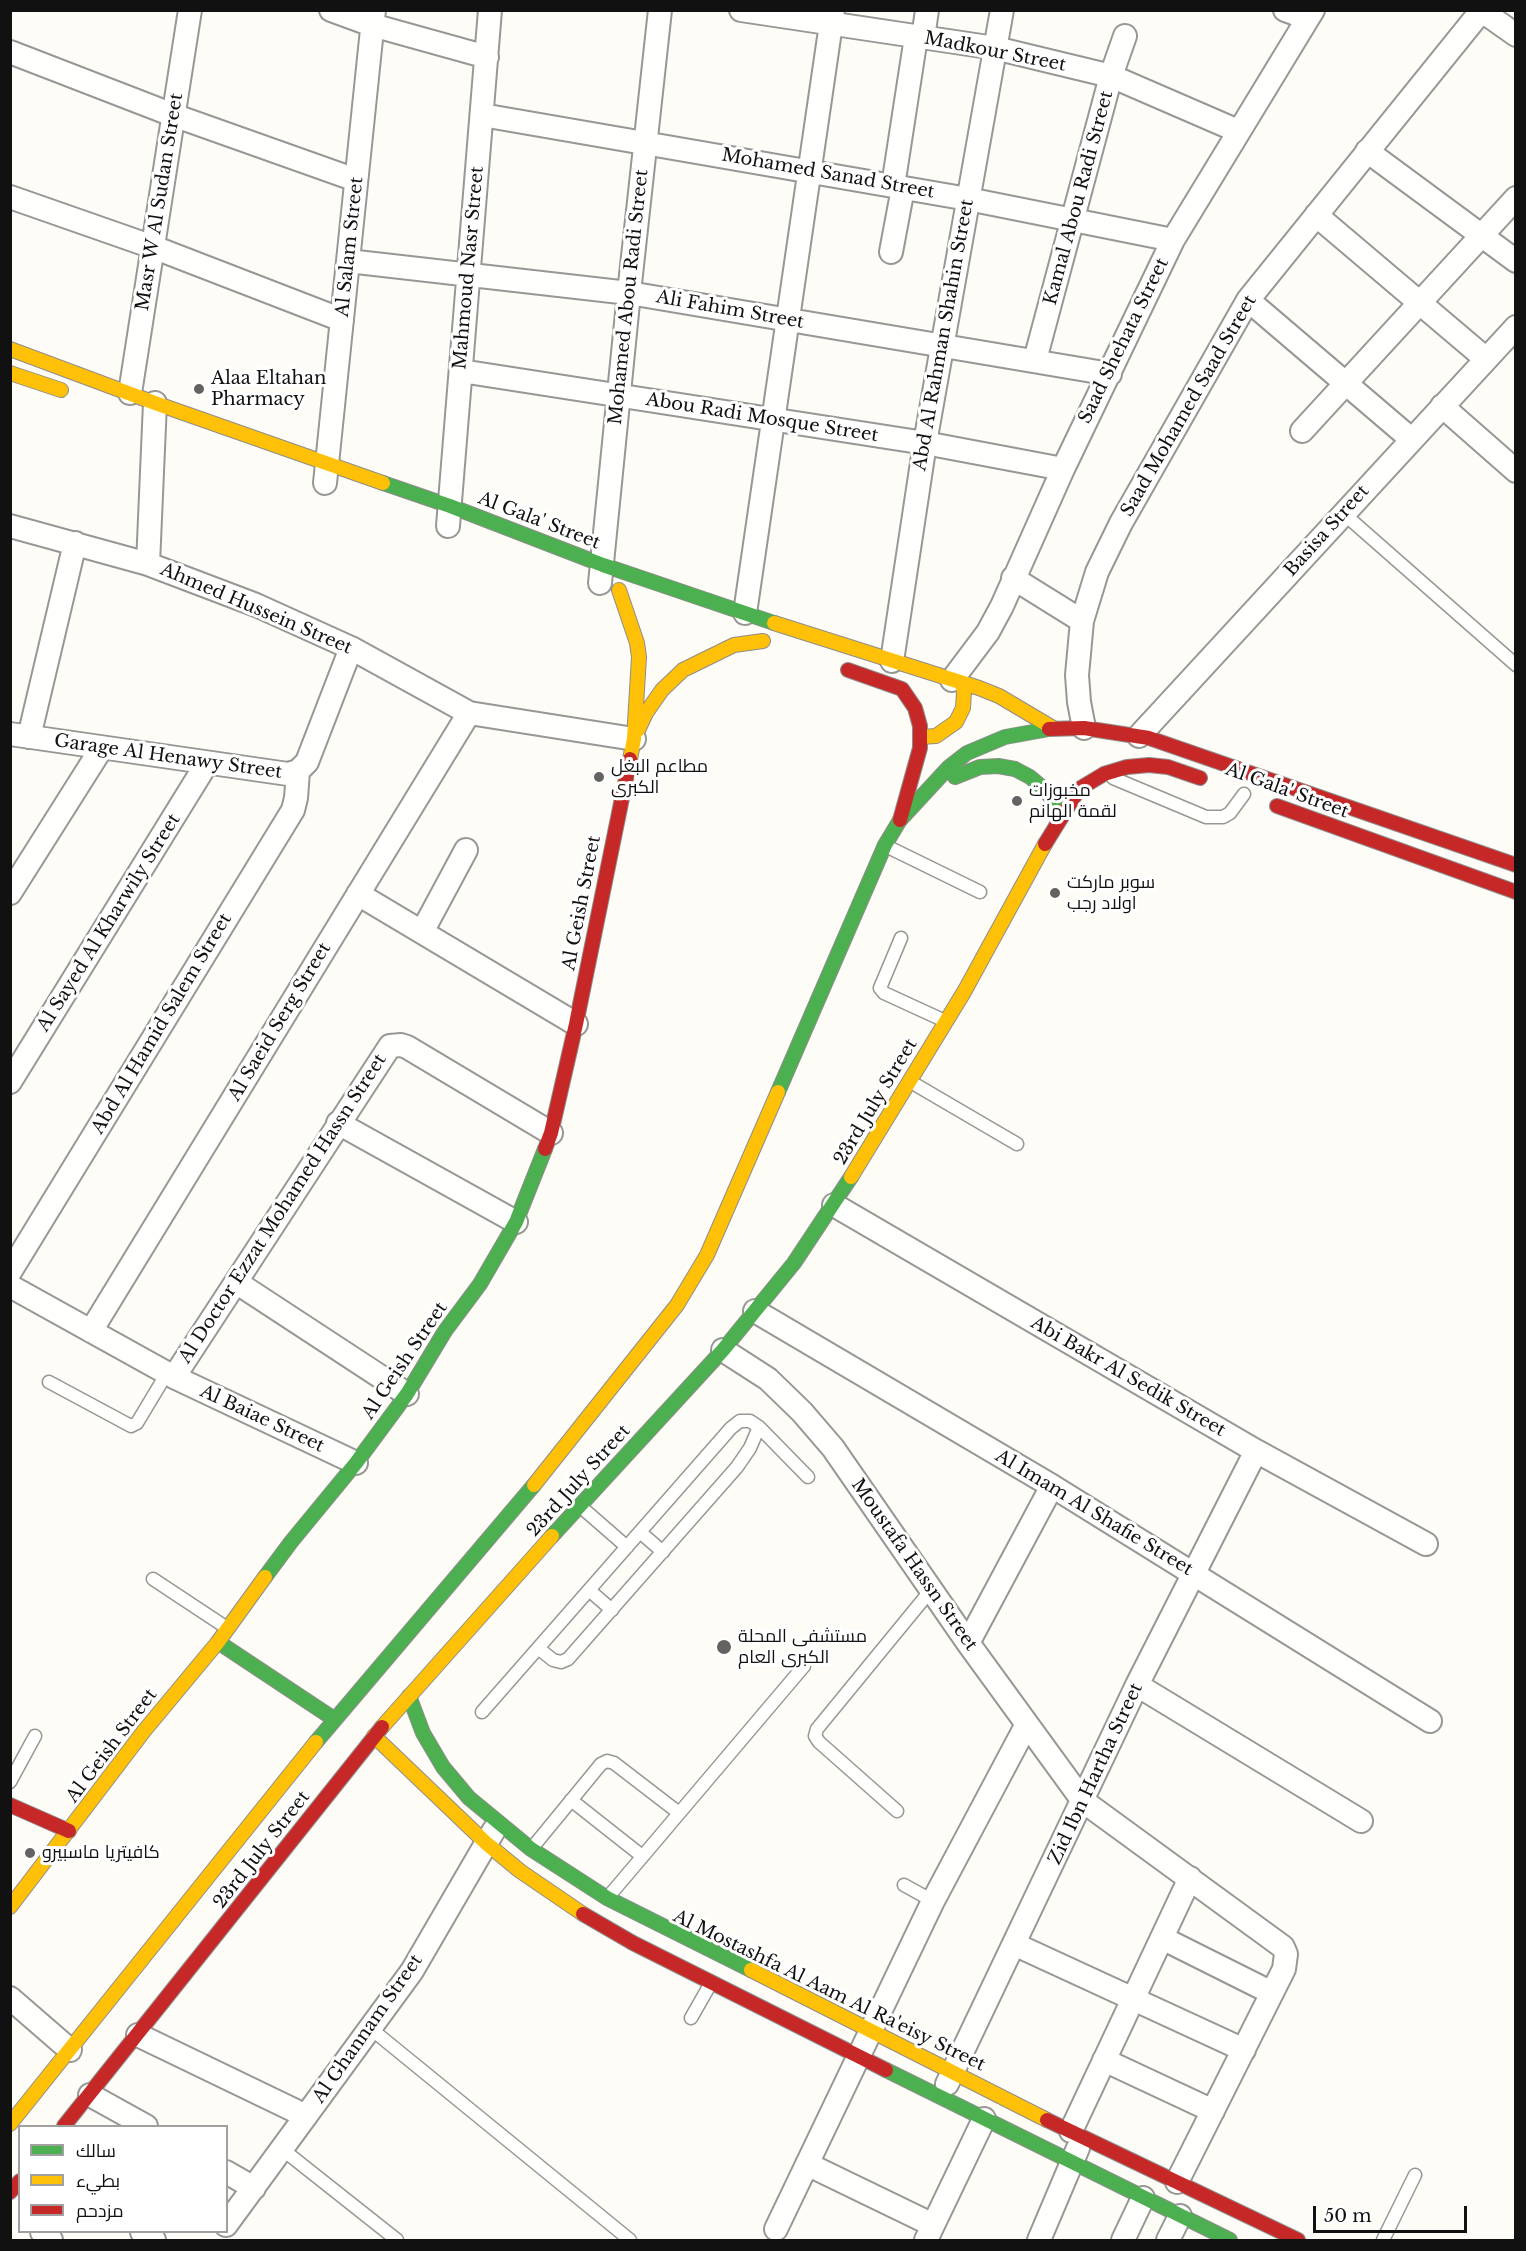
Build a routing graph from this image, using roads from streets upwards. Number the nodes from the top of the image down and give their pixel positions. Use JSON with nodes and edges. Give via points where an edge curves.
{"nodes":[{"id":1,"x":190,"y":10,"type":"edge"},
{"id":2,"x":331,"y":10,"type":"edge"},
{"id":3,"x":490,"y":10,"type":"edge"},
{"id":4,"x":660,"y":10,"type":"edge"},
{"id":5,"x":741,"y":10,"type":"edge"},
{"id":6,"x":927,"y":10,"type":"edge"},
{"id":7,"x":1002,"y":10,"type":"edge"},
{"id":8,"x":1285,"y":10,"type":"edge"},
{"id":9,"x":1482,"y":11,"type":"edge"},
{"id":10,"x":1310,"y":14,"type":"edge"},
{"id":11,"x":373,"y":18,"type":"edge"},
{"id":12,"x":832,"y":18,"type":"edge"},
{"id":13,"x":1515,"y":35,"type":"edge"},
{"id":14,"x":1125,"y":36,"type":"dead end"},
{"id":15,"x":920,"y":37,"type":"junction"},
{"id":16,"x":995,"y":48,"type":"junction"},
{"id":17,"x":10,"y":52,"type":"edge"},
{"id":18,"x":487,"y":57,"type":"junction"},
{"id":19,"x":1111,"y":76,"type":"junction"},
{"id":20,"x":173,"y":115,"type":"junction"},
{"id":21,"x":482,"y":115,"type":"junction"},
{"id":22,"x":1238,"y":131,"type":"junction"},
{"id":23,"x":645,"y":141,"type":"junction"},
{"id":24,"x":1367,"y":152,"type":"junction"},
{"id":25,"x":809,"y":171,"type":"junction"},
{"id":26,"x":356,"y":180,"type":"junction"},
{"id":27,"x":898,"y":187,"type":"junction"},
{"id":28,"x":10,"y":197,"type":"edge"},
{"id":29,"x":1515,"y":198,"type":"edge"},
{"id":30,"x":968,"y":199,"type":"junction"},
{"id":31,"x":1316,"y":215,"type":"junction"},
{"id":32,"x":1073,"y":220,"type":"junction"},
{"id":33,"x":1481,"y":236,"type":"junction"},
{"id":34,"x":1173,"y":240,"type":"junction"},
{"id":35,"x":153,"y":247,"type":"junction"},
{"id":36,"x":891,"y":252,"type":"dead end"},
{"id":37,"x":348,"y":261,"type":"junction"},
{"id":38,"x":1515,"y":261,"type":"edge"},
{"id":39,"x":469,"y":275,"type":"junction"},
{"id":40,"x":628,"y":293,"type":"junction"},
{"id":41,"x":1248,"y":300,"type":"junction"},
{"id":42,"x":1419,"y":303,"type":"junction"},
{"id":43,"x":342,"y":320,"type":"junction"},
{"id":44,"x":787,"y":320,"type":"junction"},
{"id":45,"x":1512,"y":339,"type":"edge"},
{"id":46,"x":942,"y":346,"type":"junction"},
{"id":47,"x":10,"y":349,"type":"edge"},
{"id":48,"x":1486,"y":359,"type":"junction"},
{"id":49,"x":1035,"y":360,"type":"junction"},
{"id":50,"x":461,"y":372,"type":"junction"},
{"id":51,"x":10,"y":373,"type":"edge"},
{"id":52,"x":1110,"y":374,"type":"junction"},
{"id":53,"x":1345,"y":384,"type":"junction"},
{"id":54,"x":130,"y":393,"type":"junction"},
{"id":55,"x":77,"y":396,"type":"dead end"},
{"id":56,"x":618,"y":397,"type":"junction"},
{"id":57,"x":1442,"y":406,"type":"junction"},
{"id":58,"x":154,"y":418,"type":"junction"},
{"id":59,"x":773,"y":420,"type":"junction"},
{"id":60,"x":1302,"y":430,"type":"dead end"},
{"id":61,"x":1411,"y":440,"type":"junction"},
{"id":62,"x":925,"y":443,"type":"junction"},
{"id":63,"x":1063,"y":469,"type":"junction"},
{"id":64,"x":1515,"y":471,"type":"edge"},
{"id":65,"x":326,"y":478,"type":"junction"},
{"id":66,"x":448,"y":521,"type":"junction"},
{"id":67,"x":10,"y":526,"type":"edge"},
{"id":68,"x":75,"y":543,"type":"junction"},
{"id":69,"x":148,"y":564,"type":"junction"},
{"id":70,"x":1013,"y":578,"type":"junction"},
{"id":71,"x":603,"y":579,"type":"junction"},
{"id":72,"x":641,"y":598,"type":"dead end"},
{"id":73,"x":737,"y":621,"type":"junction"},
{"id":74,"x":1082,"y":621,"type":"junction"},
{"id":75,"x":768,"y":643,"type":"joint"},
{"id":76,"x":351,"y":648,"type":"junction"},
{"id":77,"x":892,"y":661,"type":"junction"},
{"id":78,"x":830,"y":663,"type":"dead end"},
{"id":79,"x":957,"y":682,"type":"junction"},
{"id":80,"x":470,"y":713,"type":"junction"},
{"id":81,"x":1053,"y":728,"type":"junction"},
{"id":82,"x":1084,"y":728,"type":"junction"},
{"id":83,"x":20,"y":736,"type":"edge"},
{"id":84,"x":1139,"y":736,"type":"junction"},
{"id":85,"x":920,"y":737,"type":"junction"},
{"id":86,"x":634,"y":739,"type":"junction"},
{"id":87,"x":101,"y":749,"type":"junction"},
{"id":88,"x":207,"y":764,"type":"junction"},
{"id":89,"x":298,"y":771,"type":"junction"},
{"id":90,"x":1211,"y":782,"type":"dead end"},
{"id":91,"x":922,"y":795,"type":"junction"},
{"id":92,"x":1249,"y":796,"type":"road end"},
{"id":93,"x":1060,"y":817,"type":"junction"},
{"id":94,"x":900,"y":820,"type":"junction"},
{"id":95,"x":466,"y":850,"type":"dead end"},
{"id":96,"x":1515,"y":865,"type":"edge"},
{"id":97,"x":1515,"y":892,"type":"edge"},
{"id":98,"x":10,"y":893,"type":"edge"},
{"id":99,"x":358,"y":894,"type":"junction"},
{"id":100,"x":422,"y":932,"type":"junction"},
{"id":101,"x":576,"y":1024,"type":"junction"},
{"id":102,"x":10,"y":1082,"type":"edge"},
{"id":103,"x":338,"y":1123,"type":"junction"},
{"id":104,"x":551,"y":1133,"type":"junction"},
{"id":105,"x":834,"y":1204,"type":"junction"},
{"id":106,"x":516,"y":1222,"type":"junction"},
{"id":107,"x":10,"y":1272,"type":"edge"},
{"id":108,"x":236,"y":1282,"type":"junction"},
{"id":109,"x":10,"y":1286,"type":"edge"},
{"id":110,"x":755,"y":1311,"type":"junction"},
{"id":111,"x":91,"y":1331,"type":"junction"},
{"id":112,"x":723,"y":1350,"type":"junction"},
{"id":113,"x":171,"y":1375,"type":"junction"},
{"id":114,"x":407,"y":1394,"type":"junction"},
{"id":115,"x":564,"y":1446,"type":"junction"},
{"id":116,"x":1256,"y":1451,"type":"junction"},
{"id":117,"x":356,"y":1463,"type":"junction"},
{"id":118,"x":569,"y":1464,"type":"dead end"},
{"id":119,"x":583,"y":1477,"type":"dead end"},
{"id":120,"x":601,"y":1480,"type":"junction"},
{"id":121,"x":1052,"y":1486,"type":"junction"},
{"id":122,"x":534,"y":1508,"type":"dead end"},
{"id":123,"x":515,"y":1509,"type":"junction"},
{"id":124,"x":548,"y":1519,"type":"dead end"},
{"id":125,"x":553,"y":1536,"type":"junction"},
{"id":126,"x":1426,"y":1544,"type":"dead end"},
{"id":127,"x":1195,"y":1575,"type":"junction"},
{"id":128,"x":218,"y":1642,"type":"junction"},
{"id":129,"x":968,"y":1643,"type":"junction"},
{"id":130,"x":1137,"y":1685,"type":"junction"},
{"id":131,"x":409,"y":1696,"type":"junction"},
{"id":132,"x":334,"y":1719,"type":"junction"},
{"id":133,"x":1430,"y":1721,"type":"dead end"},
{"id":134,"x":1027,"y":1724,"type":"junction"},
{"id":135,"x":374,"y":1736,"type":"junction"},
{"id":136,"x":1083,"y":1801,"type":"junction"},
{"id":137,"x":10,"y":1805,"type":"edge"},
{"id":138,"x":1360,"y":1821,"type":"dead end"},
{"id":139,"x":69,"y":1831,"type":"junction"},
{"id":140,"x":492,"y":1833,"type":"junction"},
{"id":141,"x":1190,"y":1878,"type":"junction"},
{"id":142,"x":10,"y":1907,"type":"edge"},
{"id":143,"x":1161,"y":1938,"type":"junction"},
{"id":144,"x":1014,"y":1944,"type":"junction"},
{"id":145,"x":726,"y":1977,"type":"junction"},
{"id":146,"x":1272,"y":1993,"type":"junction"},
{"id":147,"x":10,"y":1998,"type":"edge"},
{"id":148,"x":1133,"y":1998,"type":"junction"},
{"id":149,"x":870,"y":2031,"type":"junction"},
{"id":150,"x":138,"y":2035,"type":"junction"},
{"id":151,"x":70,"y":2050,"type":"junction"},
{"id":152,"x":1244,"y":2050,"type":"junction"},
{"id":153,"x":858,"y":2056,"type":"junction"},
{"id":154,"x":1104,"y":2060,"type":"junction"},
{"id":155,"x":952,"y":2072,"type":"junction"},
{"id":156,"x":90,"y":2095,"type":"junction"},
{"id":157,"x":941,"y":2098,"type":"junction"},
{"id":158,"x":1213,"y":2111,"type":"junction"},
{"id":159,"x":306,"y":2116,"type":"junction"},
{"id":160,"x":984,"y":2119,"type":"junction"},
{"id":161,"x":10,"y":2124,"type":"edge"},
{"id":162,"x":66,"y":2125,"type":"edge"},
{"id":163,"x":142,"y":2125,"type":"edge"},
{"id":164,"x":1076,"y":2134,"type":"junction"},
{"id":165,"x":1071,"y":2163,"type":"junction"},
{"id":166,"x":807,"y":2164,"type":"junction"},
{"id":167,"x":228,"y":2173,"type":"edge"},
{"id":168,"x":1178,"y":2182,"type":"junction"},
{"id":169,"x":254,"y":2188,"type":"junction"},
{"id":170,"x":1143,"y":2198,"type":"junction"},
{"id":171,"x":1180,"y":2216,"type":"junction"},
{"id":172,"x":228,"y":2222,"type":"edge"},
{"id":173,"x":777,"y":2230,"type":"edge"},
{"id":174,"x":930,"y":2233,"type":"edge"},
{"id":175,"x":1039,"y":2241,"type":"edge"},
{"id":176,"x":1123,"y":2241,"type":"edge"},
{"id":177,"x":1168,"y":2241,"type":"edge"},
{"id":178,"x":1230,"y":2241,"type":"edge"},
{"id":179,"x":1298,"y":2241,"type":"edge"}],
"edges":[{"from":1,"to":20,"type":"street","name":"Masr W Al Sudan Street"},
{"from":2,"to":11,"type":"street"},
{"from":3,"to":18,"type":"street","name":"Mahmoud Nasr Street"},
{"from":4,"to":23,"type":"street","name":"Mohamed Abou Radi Street"},
{"from":5,"to":12,"type":"street","name":"Madkour Street"},
{"from":6,"to":15,"type":"street"},
{"from":7,"to":16,"type":"street","name":"Abd Al Rahman Shahin Street"},
{"from":8,"to":10,"type":"street"},
{"from":9,"to":13,"type":"street"},
{"from":9,"to":24,"type":"street","name":"Saad Mohamed Saad Street"},
{"from":10,"to":22,"type":"street","name":"Saad Shehata Street"},
{"from":11,"to":18,"type":"street"},
{"from":11,"to":26,"type":"street","name":"Al Salam Street"},
{"from":12,"to":15,"type":"street","name":"Madkour Street"},
{"from":12,"to":25,"type":"street"},
{"from":14,"to":19,"type":"street","name":"Kamal Abou Radi Street"},
{"from":15,"to":16,"type":"street","name":"Madkour Street"},
{"from":15,"to":27,"type":"street"},
{"from":16,"to":19,"type":"street","name":"Madkour Street"},
{"from":16,"to":30,"type":"street","name":"Abd Al Rahman Shahin Street"},
{"from":17,"to":20,"type":"street"},
{"from":18,"to":21,"type":"street","name":"Mahmoud Nasr Street"},
{"from":19,"to":22,"type":"street","name":"Madkour Street"},
{"from":19,"to":32,"type":"street","name":"Kamal Abou Radi Street"},
{"from":20,"to":26,"type":"street"},
{"from":20,"to":35,"type":"street","name":"Masr W Al Sudan Street"},
{"from":21,"to":23,"type":"street","name":"Mohamed Sanad Street"},
{"from":21,"to":39,"type":"street","name":"Mahmoud Nasr Street"},
{"from":22,"to":34,"type":"street","name":"Saad Shehata Street"},
{"from":23,"to":25,"type":"street","name":"Mohamed Sanad Street"},
{"from":23,"to":40,"type":"street","name":"Mohamed Abou Radi Street"},
{"from":24,"to":31,"type":"street","name":"Saad Mohamed Saad Street"},
{"from":24,"to":33,"type":"street"},
{"from":25,"to":27,"type":"street","name":"Mohamed Sanad Street"},
{"from":25,"to":44,"type":"street"},
{"from":26,"to":37,"type":"street","name":"Al Salam Street"},
{"from":27,"to":30,"type":"street","name":"Mohamed Sanad Street"},
{"from":27,"to":36,"type":"street"},
{"from":28,"to":35,"type":"street"},
{"from":29,"to":33,"type":"street"},
{"from":30,"to":32,"type":"street","name":"Mohamed Sanad Street"},
{"from":30,"to":46,"type":"street","name":"Abd Al Rahman Shahin Street"},
{"from":31,"to":41,"type":"street","name":"Saad Mohamed Saad Street"},
{"from":31,"to":42,"type":"street"},
{"from":32,"to":34,"type":"street","name":"Mohamed Sanad Street"},
{"from":32,"to":49,"type":"street","name":"Kamal Abou Radi Street"},
{"from":33,"to":38,"type":"street"},
{"from":33,"to":42,"type":"street"},
{"from":34,"to":52,"type":"street","name":"Saad Shehata Street"},
{"from":35,"to":43,"type":"street"},
{"from":35,"to":54,"type":"street","name":"Masr W Al Sudan Street"},
{"from":37,"to":39,"type":"street","name":"Ali Fahim Street"},
{"from":37,"to":43,"type":"street","name":"Al Salam Street"},
{"from":39,"to":40,"type":"street","name":"Ali Fahim Street"},
{"from":39,"to":50,"type":"street","name":"Mahmoud Nasr Street"},
{"from":40,"to":44,"type":"street","name":"Ali Fahim Street"},
{"from":40,"to":56,"type":"street","name":"Mohamed Abou Radi Street"},
{"from":41,"to":53,"type":"street"},
{"from":41,"to":74,"type":"street","name":"Saad Mohamed Saad Street","via":[[1108,547]]},
{"from":42,"to":48,"type":"street"},
{"from":42,"to":53,"type":"street"},
{"from":43,"to":65,"type":"street","name":"Al Salam Street"},
{"from":44,"to":46,"type":"street","name":"Ali Fahim Street"},
{"from":44,"to":59,"type":"street"},
{"from":45,"to":48,"type":"street","name":"Basisa Street"},
{"from":46,"to":49,"type":"street","name":"Ali Fahim Street"},
{"from":46,"to":62,"type":"street","name":"Abd Al Rahman Shahin Street"},
{"from":47,"to":54,"type":"street","name":"Al Gala' Street"},
{"from":48,"to":57,"type":"street","name":"Basisa Street"},
{"from":49,"to":52,"type":"street","name":"Ali Fahim Street"},
{"from":50,"to":56,"type":"street","name":"Abou Radi Mosque Street"},
{"from":50,"to":66,"type":"street","name":"Mahmoud Nasr Street"},
{"from":51,"to":55,"type":"street"},
{"from":52,"to":63,"type":"street","name":"Saad Shehata Street"},
{"from":53,"to":60,"type":"street"},
{"from":53,"to":61,"type":"street"},
{"from":54,"to":58,"type":"street","name":"Al Gala' Street"},
{"from":56,"to":59,"type":"street","name":"Abou Radi Mosque Street"},
{"from":56,"to":71,"type":"street","name":"Mohamed Abou Radi Street"},
{"from":57,"to":61,"type":"street","name":"Basisa Street"},
{"from":57,"to":64,"type":"street"},
{"from":58,"to":65,"type":"street","name":"Al Gala' Street"},
{"from":58,"to":69,"type":"street"},
{"from":59,"to":62,"type":"street","name":"Abou Radi Mosque Street"},
{"from":59,"to":73,"type":"street"},
{"from":61,"to":84,"type":"street","name":"Basisa Street"},
{"from":62,"to":63,"type":"street","name":"Abou Radi Mosque Street"},
{"from":62,"to":77,"type":"street","name":"Abd Al Rahman Shahin Street"},
{"from":63,"to":70,"type":"street","name":"Saad Shehata Street"},
{"from":65,"to":66,"type":"street","name":"Al Gala' Street"},
{"from":66,"to":71,"type":"street","name":"Al Gala' Street"},
{"from":67,"to":68,"type":"street","name":"Ahmed Hussein Street"},
{"from":68,"to":69,"type":"street","name":"Ahmed Hussein Street"},
{"from":68,"to":83,"type":"street"},
{"from":69,"to":76,"type":"street","name":"Ahmed Hussein Street","via":[[256,604]]},
{"from":70,"to":74,"type":"street"},
{"from":70,"to":79,"type":"street","name":"Saad Shehata Street","via":[[988,632]]},
{"from":71,"to":72,"type":"street","name":"Al Gala' Street"},
{"from":71,"to":73,"type":"street","name":"Al Gala' Street"},
{"from":71,"to":86,"type":"street","name":"Al Geish Street","via":[[638,643]]},
{"from":73,"to":75,"type":"street","name":"Al Gala' Street"},
{"from":73,"to":77,"type":"street","name":"Al Gala' Street"},
{"from":74,"to":82,"type":"street","name":"Saad Mohamed Saad Street","via":[[1077,675]]},
{"from":75,"to":86,"type":"street","name":"Al Geish Street","via":[[734,645],[683,670],[646,713]]},
{"from":76,"to":80,"type":"street","name":"Ahmed Hussein Street"},
{"from":76,"to":89,"type":"street","name":"Garage Al Henawy Street","via":[[307,762]]},
{"from":77,"to":79,"type":"street","name":"Al Gala' Street"},
{"from":78,"to":85,"type":"street","via":[[902,689],[915,708]]},
{"from":79,"to":81,"type":"street","name":"Al Gala' Street","via":[[999,696]]},
{"from":79,"to":85,"type":"street","via":[[964,692],[963,708],[956,722],[936,736]]},
{"from":80,"to":86,"type":"street","name":"Ahmed Hussein Street"},
{"from":80,"to":99,"type":"street","name":"Al Saeid Serg Street"},
{"from":81,"to":82,"type":"street","name":"Al Gala' Street"},
{"from":81,"to":91,"type":"street","name":"Al Gala' Street","via":[[1005,737],[967,753]]},
{"from":82,"to":84,"type":"street","name":"Al Gala' Street"},
{"from":83,"to":87,"type":"street","name":"Garage Al Henawy Street"},
{"from":84,"to":96,"type":"street","name":"Al Gala' Street"},
{"from":85,"to":94,"type":"street"},
{"from":86,"to":101,"type":"street","name":"Al Geish Street"},
{"from":87,"to":88,"type":"street","name":"Garage Al Henawy Street"},
{"from":87,"to":98,"type":"street"},
{"from":88,"to":89,"type":"street","name":"Garage Al Henawy Street","via":[[277,774]]},
{"from":88,"to":102,"type":"street","name":"Al Sayed Al Kharwily Street"},
{"from":89,"to":107,"type":"street","name":"Abd Al Hamid Salem Street","via":[[293,810]]},
{"from":90,"to":93,"type":"street","name":"Al Gala' Street","via":[[1168,766],[1127,767],[1104,774],[1079,789]]},
{"from":91,"to":93,"type":"street","via":[[964,772],[998,766],[1014,769],[1044,788]]},
{"from":91,"to":94,"type":"street","name":"23rd July Street"},
{"from":92,"to":97,"type":"street","name":"Al Gala' Street"},
{"from":93,"to":105,"type":"street","name":"23rd July Street","via":[[946,1021]]},
{"from":94,"to":115,"type":"street","name":"23rd July Street","via":[[885,845],[698,1274]]},
{"from":95,"to":100,"type":"street"},
{"from":99,"to":100,"type":"street"},
{"from":99,"to":111,"type":"street","name":"Al Saeid Serg Street"},
{"from":100,"to":101,"type":"street"},
{"from":101,"to":104,"type":"street","name":"Al Geish Street"},
{"from":103,"to":104,"type":"street","name":"Al Doctor Ezzat Mohamed Hassn Street","via":[[386,1049],[401,1045]]},
{"from":103,"to":106,"type":"street"},
{"from":103,"to":108,"type":"street","name":"Al Doctor Ezzat Mohamed Hassn Street"},
{"from":104,"to":106,"type":"street","name":"Al Geish Street"},
{"from":105,"to":110,"type":"street","name":"23rd July Street","via":[[795,1263]]},
{"from":105,"to":116,"type":"street","name":"Abi Bakr Al Sedik Street"},
{"from":106,"to":114,"type":"street","name":"Al Geish Street"},
{"from":108,"to":113,"type":"street","name":"Al Doctor Ezzat Mohamed Hassn Street"},
{"from":108,"to":114,"type":"street"},
{"from":109,"to":111,"type":"street","name":"Al Baiae Street"},
{"from":110,"to":112,"type":"street","name":"23rd July Street"},
{"from":110,"to":121,"type":"street","name":"Al Imam Al Shafie Street"},
{"from":111,"to":113,"type":"street","name":"Al Baiae Street"},
{"from":112,"to":120,"type":"street","name":"23rd July Street"},
{"from":112,"to":129,"type":"street","name":"Moustafa Hassn Street","via":[[768,1379],[833,1448]]},
{"from":113,"to":117,"type":"street","name":"Al Baiae Street"},
{"from":114,"to":117,"type":"street","name":"Al Geish Street"},
{"from":115,"to":118,"type":"street"},
{"from":115,"to":123,"type":"street","name":"23rd July Street"},
{"from":116,"to":126,"type":"street","name":"Abi Bakr Al Sedik Street"},
{"from":116,"to":127,"type":"street","name":"Zid Ibn Hartha Street"},
{"from":117,"to":128,"type":"street","name":"Al Geish Street","via":[[291,1542]]},
{"from":119,"to":120,"type":"street"},
{"from":120,"to":125,"type":"street","name":"23rd July Street"},
{"from":121,"to":127,"type":"street","name":"Al Imam Al Shafie Street"},
{"from":121,"to":129,"type":"street"},
{"from":122,"to":123,"type":"street"},
{"from":123,"to":132,"type":"street","name":"23rd July Street"},
{"from":124,"to":125,"type":"street"},
{"from":125,"to":131,"type":"street","name":"23rd July Street"},
{"from":127,"to":130,"type":"street","name":"Zid Ibn Hartha Street"},
{"from":127,"to":133,"type":"street","name":"Al Imam Al Shafie Street"},
{"from":128,"to":132,"type":"street"},
{"from":128,"to":139,"type":"street","name":"Al Geish Street","via":[[144,1731]]},
{"from":129,"to":134,"type":"street","name":"Moustafa Hassn Street"},
{"from":130,"to":136,"type":"street","name":"Zid Ibn Hartha Street"},
{"from":130,"to":138,"type":"street"},
{"from":131,"to":135,"type":"street","name":"23rd July Street"},
{"from":131,"to":140,"type":"street","name":"Al Mostashfa Al Aam Al Ra'eisy Street","via":[[423,1733],[443,1767]]},
{"from":132,"to":151,"type":"street","name":"23rd July Street","via":[[221,1871]]},
{"from":134,"to":136,"type":"street","name":"Moustafa Hassn Street"},
{"from":134,"to":149,"type":"street","via":[[933,1901]]},
{"from":135,"to":140,"type":"street","name":"Al Mostashfa Al Aam Al Ra'eisy Street"},
{"from":135,"to":150,"type":"street","name":"23rd July Street","via":[[247,1890]]},
{"from":136,"to":141,"type":"street","name":"Moustafa Hassn Street"},
{"from":136,"to":144,"type":"street","name":"Zid Ibn Hartha Street"},
{"from":137,"to":139,"type":"street"},
{"from":139,"to":142,"type":"street","name":"Al Geish Street"},
{"from":140,"to":145,"type":"street","name":"Al Mostashfa Al Aam Al Ra'eisy Street","via":[[531,1849]]},
{"from":140,"to":145,"type":"street","name":"Al Mostashfa Al Aam Al Ra'eisy Street","via":[[529,1877],[594,1921],[633,1943]]},
{"from":140,"to":159,"type":"street","name":"Al Ghannam Street","via":[[412,1971]]},
{"from":141,"to":143,"type":"street"},
{"from":141,"to":146,"type":"street","name":"Moustafa Hassn Street","via":[[1283,1947],[1286,1962]]},
{"from":143,"to":146,"type":"street"},
{"from":143,"to":148,"type":"street"},
{"from":144,"to":148,"type":"street"},
{"from":144,"to":155,"type":"street","name":"Zid Ibn Hartha Street"},
{"from":145,"to":149,"type":"street","name":"Al Mostashfa Al Aam Al Ra'eisy Street"},
{"from":145,"to":153,"type":"street","name":"Al Mostashfa Al Aam Al Ra'eisy Street"},
{"from":146,"to":152,"type":"street","name":"Moustafa Hassn Street"},
{"from":147,"to":151,"type":"street"},
{"from":148,"to":152,"type":"street"},
{"from":148,"to":154,"type":"street"},
{"from":149,"to":153,"type":"street"},
{"from":149,"to":155,"type":"street","name":"Al Mostashfa Al Aam Al Ra'eisy Street"},
{"from":150,"to":156,"type":"street","name":"23rd July Street"},
{"from":150,"to":159,"type":"street"},
{"from":151,"to":161,"type":"street","name":"23rd July Street"},
{"from":152,"to":158,"type":"street","name":"Moustafa Hassn Street"},
{"from":153,"to":157,"type":"street","name":"Al Mostashfa Al Aam Al Ra'eisy Street"},
{"from":153,"to":166,"type":"street"},
{"from":154,"to":158,"type":"street"},
{"from":154,"to":164,"type":"street"},
{"from":155,"to":157,"type":"street","name":"Zid Ibn Hartha Street"},
{"from":155,"to":164,"type":"street","name":"Al Mostashfa Al Aam Al Ra'eisy Street"},
{"from":156,"to":162,"type":"street","name":"23rd July Street"},
{"from":156,"to":163,"type":"street"},
{"from":157,"to":160,"type":"street","name":"Al Mostashfa Al Aam Al Ra'eisy Street"},
{"from":158,"to":168,"type":"street","name":"Moustafa Hassn Street"},
{"from":159,"to":169,"type":"street","name":"Al Ghannam Street"},
{"from":160,"to":165,"type":"street","name":"Al Mostashfa Al Aam Al Ra'eisy Street"},
{"from":160,"to":174,"type":"street"},
{"from":164,"to":165,"type":"street"},
{"from":164,"to":168,"type":"street","name":"Al Mostashfa Al Aam Al Ra'eisy Street"},
{"from":165,"to":170,"type":"street","name":"Al Mostashfa Al Aam Al Ra'eisy Street"},
{"from":165,"to":175,"type":"street"},
{"from":166,"to":173,"type":"street"},
{"from":166,"to":174,"type":"street"},
{"from":167,"to":169,"type":"street"},
{"from":168,"to":179,"type":"street","name":"Al Mostashfa Al Aam Al Ra'eisy Street"},
{"from":169,"to":172,"type":"street","name":"Al Ghannam Street"},
{"from":170,"to":171,"type":"street","name":"Al Mostashfa Al Aam Al Ra'eisy Street"},
{"from":170,"to":176,"type":"street"},
{"from":171,"to":177,"type":"street"},
{"from":171,"to":178,"type":"street","name":"Al Mostashfa Al Aam Al Ra'eisy Street"}]}
